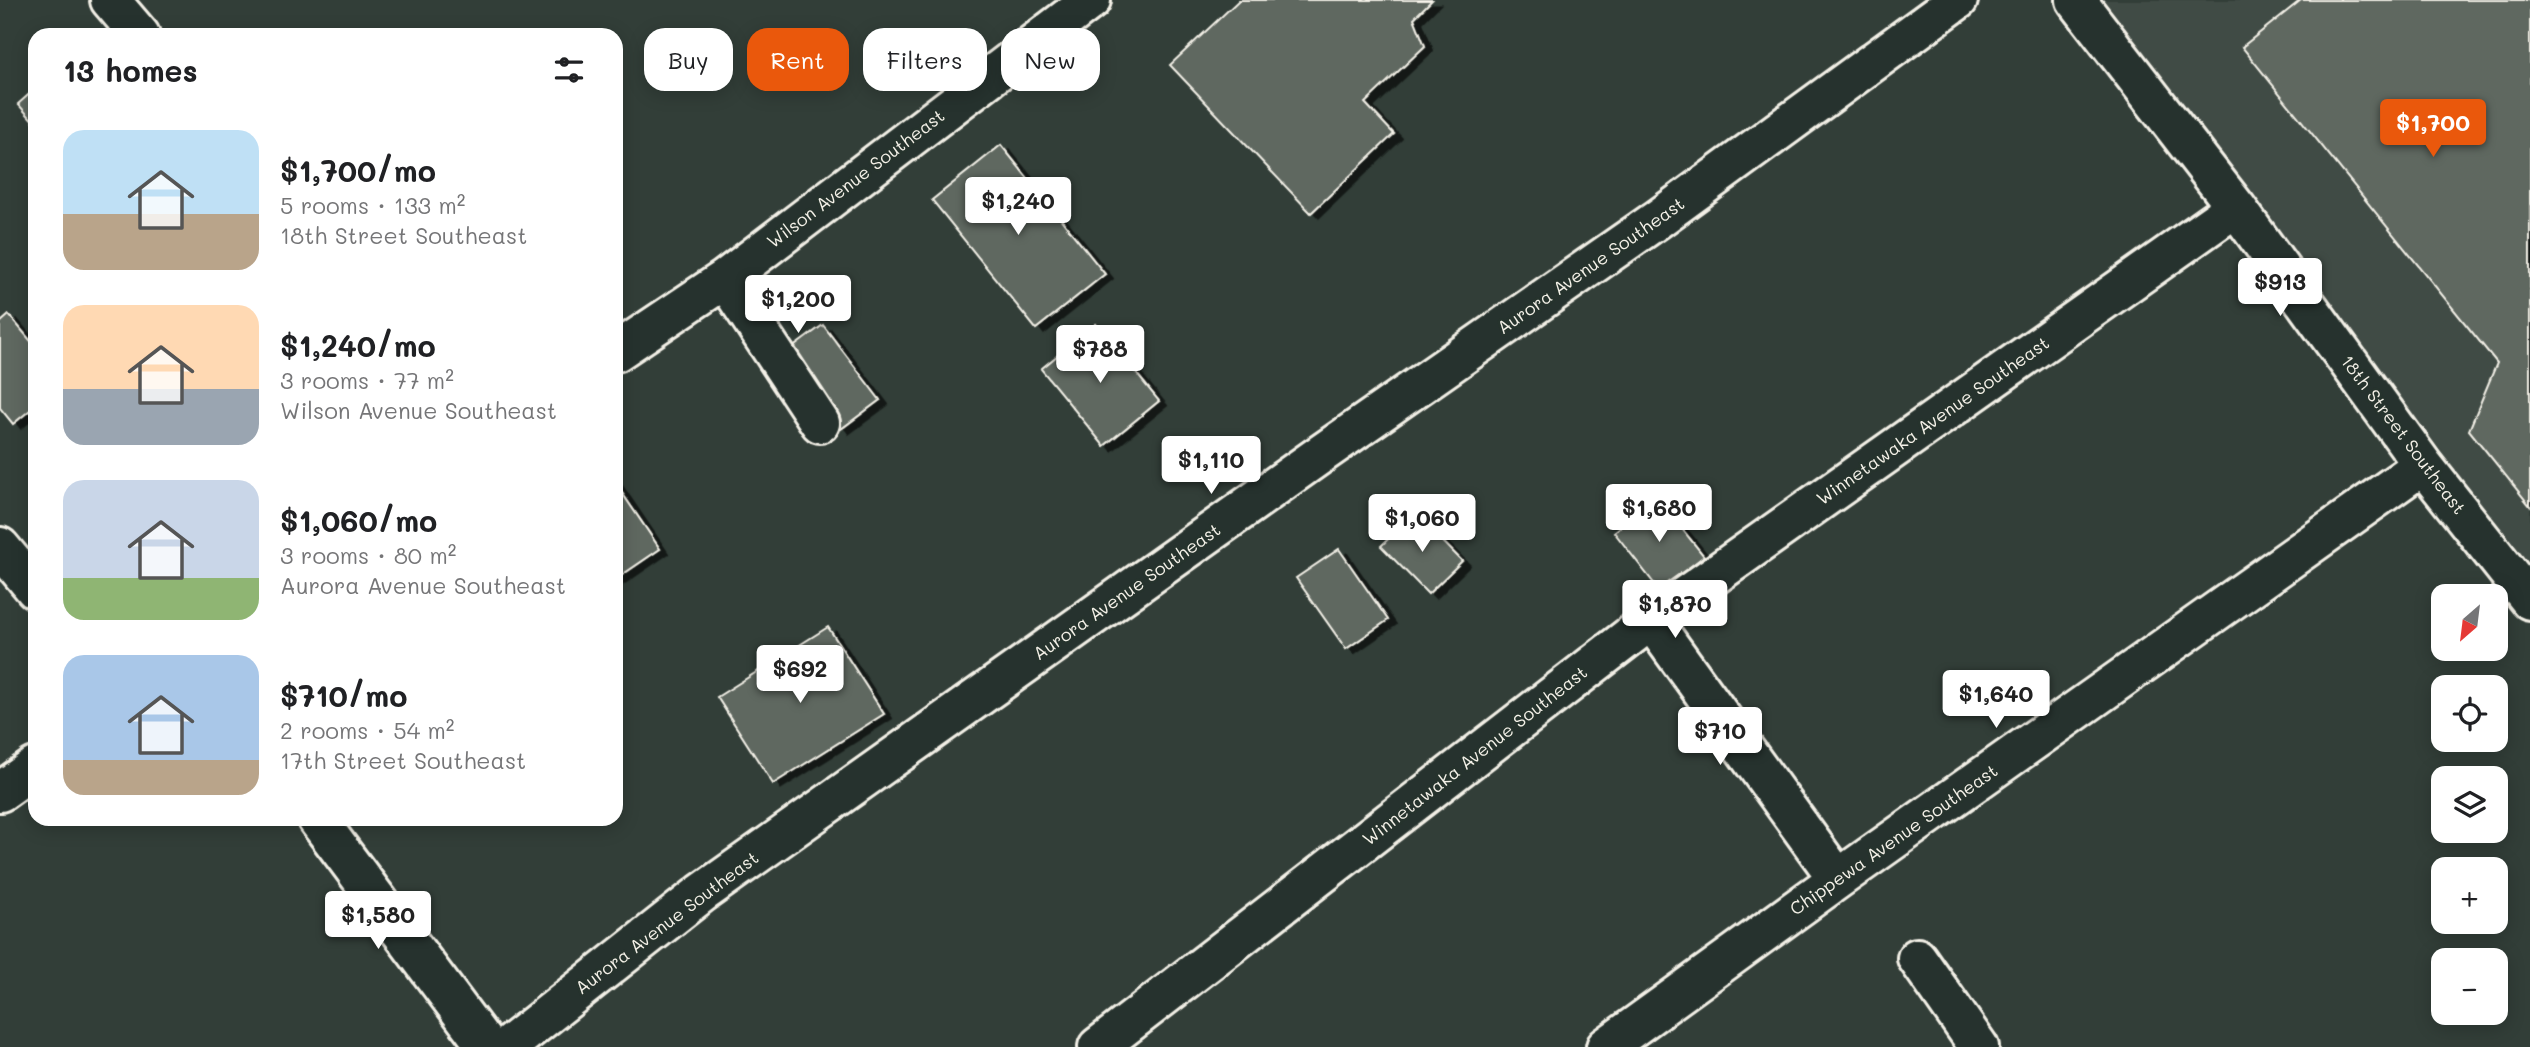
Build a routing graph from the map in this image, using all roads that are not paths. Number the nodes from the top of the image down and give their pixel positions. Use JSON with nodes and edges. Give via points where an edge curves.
{"nodes":[{"id":1,"x":110,"y":0,"type":"edge"},
{"id":2,"x":1091,"y":0,"type":"edge"},
{"id":3,"x":1958,"y":0,"type":"edge"},
{"id":4,"x":2077,"y":0,"type":"edge"},
{"id":5,"x":134,"y":28,"type":"edge"},
{"id":6,"x":2236,"y":207,"type":"junction"},
{"id":7,"x":725,"y":279,"type":"junction"},
{"id":8,"x":623,"y":347,"type":"edge"},
{"id":9,"x":820,"y":423,"type":"dead end"},
{"id":10,"x":2423,"y":465,"type":"junction"},
{"id":11,"x":0,"y":547,"type":"edge"},
{"id":12,"x":28,"y":581,"type":"edge"},
{"id":13,"x":2530,"y":600,"type":"edge"},
{"id":14,"x":1651,"y":621,"type":"junction"},
{"id":15,"x":28,"y":772,"type":"edge"},
{"id":16,"x":0,"y":792,"type":"edge"},
{"id":17,"x":322,"y":826,"type":"edge"},
{"id":18,"x":1838,"y":879,"type":"junction"},
{"id":19,"x":1917,"y":958,"type":"dead end"},
{"id":20,"x":1105,"y":1045,"type":"edge"},
{"id":21,"x":487,"y":1047,"type":"edge"},
{"id":22,"x":507,"y":1047,"type":"edge"},
{"id":23,"x":1606,"y":1047,"type":"edge"},
{"id":24,"x":1979,"y":1047,"type":"edge"}],
"edges":[{"from":1,"to":5,"type":"street"},
{"from":2,"to":7,"type":"street","name":"Wilson Avenue Southeast"},
{"from":3,"to":22,"type":"street","name":"Aurora Avenue Southeast","via":[[1658,219],[702,893]]},
{"from":4,"to":6,"type":"street","name":"18th Street Southeast"},
{"from":6,"to":10,"type":"street","name":"18th Street Southeast"},
{"from":6,"to":14,"type":"street","name":"Winnetawaka Avenue Southeast"},
{"from":7,"to":8,"type":"street","name":"Wilson Avenue Southeast"},
{"from":7,"to":9,"type":"street"},
{"from":10,"to":13,"type":"street","name":"18th Street Southeast"},
{"from":10,"to":18,"type":"street","name":"Chippewa Avenue Southeast"},
{"from":11,"to":12,"type":"street"},
{"from":14,"to":18,"type":"street"},
{"from":14,"to":20,"type":"street","name":"Winnetawaka Avenue Southeast"},
{"from":15,"to":16,"type":"street"},
{"from":17,"to":21,"type":"street"},
{"from":18,"to":23,"type":"street","name":"Chippewa Avenue Southeast"},
{"from":19,"to":24,"type":"street"}]}
